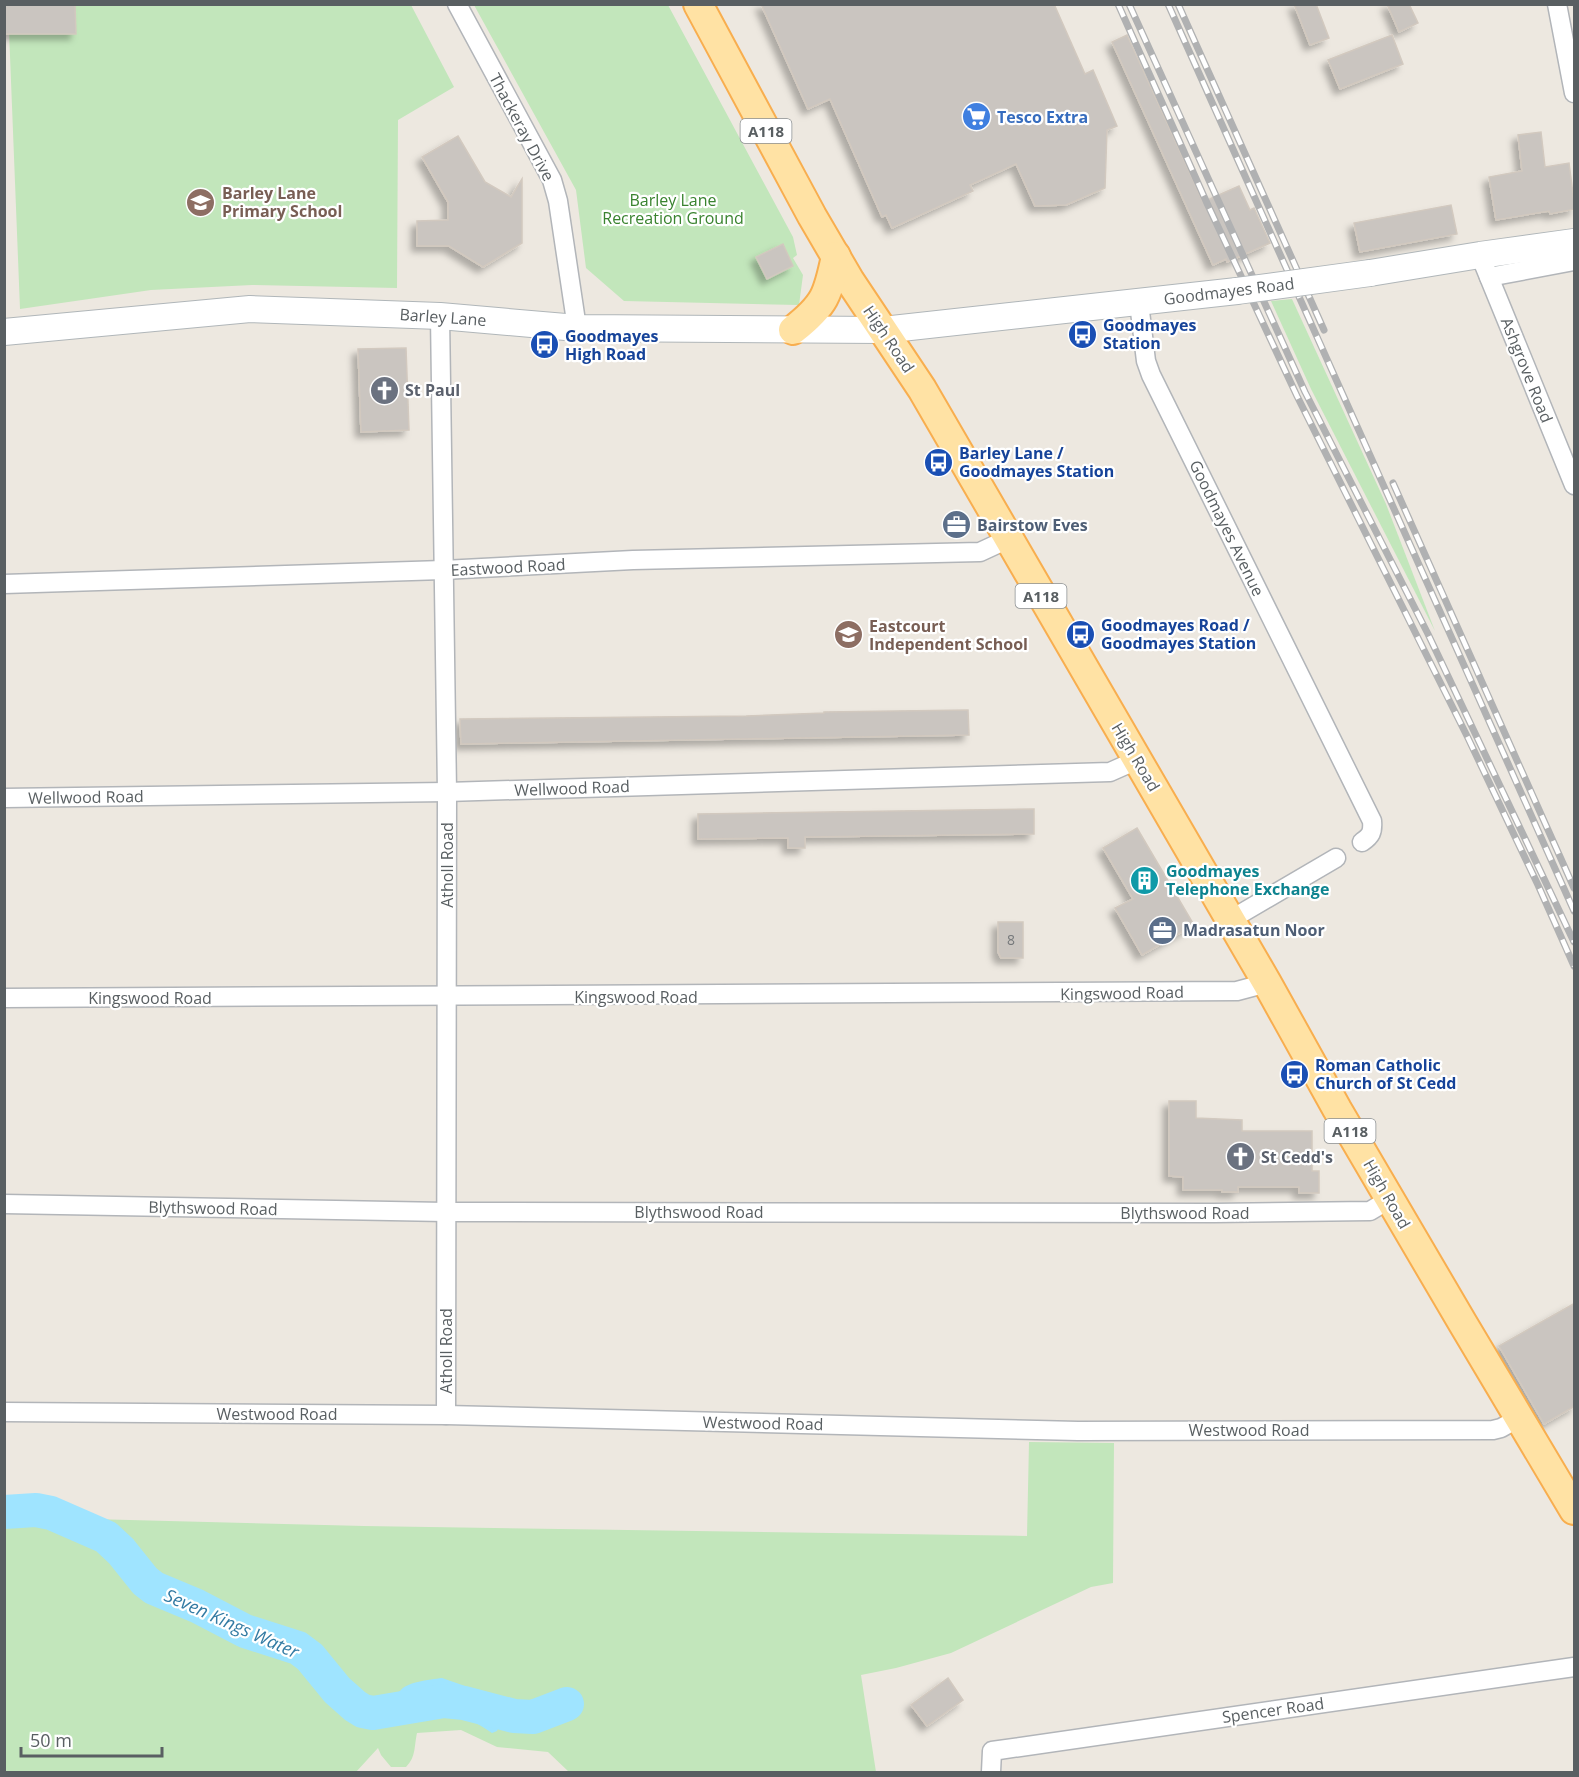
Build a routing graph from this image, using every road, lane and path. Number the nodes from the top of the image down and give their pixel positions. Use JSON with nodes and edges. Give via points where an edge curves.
{"nodes":[{"id":1,"x":457,"y":4,"type":"edge"},
{"id":2,"x":698,"y":4,"type":"edge"},
{"id":3,"x":1557,"y":4,"type":"edge"},
{"id":4,"x":1575,"y":93,"type":"edge"},
{"id":5,"x":1575,"y":242,"type":"edge"},
{"id":6,"x":836,"y":256,"type":"junction"},
{"id":7,"x":1575,"y":261,"type":"edge"},
{"id":8,"x":1485,"y":266,"type":"junction"},
{"id":9,"x":1139,"y":303,"type":"junction"},
{"id":10,"x":440,"y":316,"type":"junction"},
{"id":11,"x":577,"y":328,"type":"junction"},
{"id":12,"x":793,"y":330,"type":"junction"},
{"id":13,"x":883,"y":330,"type":"junction"},
{"id":14,"x":4,"y":332,"type":"edge"},
{"id":15,"x":1575,"y":485,"type":"edge"},
{"id":16,"x":1008,"y":539,"type":"junction"},
{"id":17,"x":443,"y":570,"type":"junction"},
{"id":18,"x":4,"y":584,"type":"edge"},
{"id":19,"x":1137,"y":760,"type":"junction"},
{"id":20,"x":447,"y":792,"type":"junction"},
{"id":21,"x":4,"y":798,"type":"edge"},
{"id":22,"x":1362,"y":842,"type":"dead end"},
{"id":23,"x":1336,"y":858,"type":"dead end"},
{"id":24,"x":1230,"y":920,"type":"junction"},
{"id":25,"x":1267,"y":983,"type":"junction"},
{"id":26,"x":4,"y":998,"type":"edge"},
{"id":27,"x":448,"y":998,"type":"junction"},
{"id":28,"x":1390,"y":1199,"type":"junction"},
{"id":29,"x":4,"y":1204,"type":"edge"},
{"id":30,"x":445,"y":1212,"type":"junction"},
{"id":31,"x":4,"y":1412,"type":"edge"},
{"id":32,"x":446,"y":1415,"type":"junction"},
{"id":33,"x":1519,"y":1418,"type":"junction"},
{"id":34,"x":1575,"y":1510,"type":"edge"},
{"id":35,"x":1575,"y":1667,"type":"edge"},
{"id":36,"x":991,"y":1773,"type":"edge"}],
"edges":[{"from":1,"to":11,"type":"street","name":"Thackeray Drive","via":[[552,180]]},
{"from":2,"to":6,"type":"main road","name":"High Road","number":"A118"},
{"from":3,"to":4,"type":"street"},
{"from":5,"to":8,"type":"main road","name":"Goodmayes Road"},
{"from":6,"to":12,"type":"main road","via":[[823,301],[814,314]]},
{"from":6,"to":13,"type":"main road","name":"High Road","number":"A118"},
{"from":7,"to":8,"type":"street"},
{"from":8,"to":9,"type":"main road","name":"Goodmayes Road","bridge":true,"via":[[1370,273]]},
{"from":8,"to":15,"type":"street","name":"Ashgrove Road"},
{"from":9,"to":13,"type":"main road","name":"Goodmayes Road"},
{"from":9,"to":22,"type":"street","name":"Goodmayes Avenue","via":[[1151,375],[1372,821],[1373,831]]},
{"from":10,"to":11,"type":"main road","name":"Barley Lane"},
{"from":10,"to":14,"type":"main road","name":"Barley Lane","via":[[250,309]]},
{"from":10,"to":17,"type":"street","name":"Atholl Road"},
{"from":11,"to":12,"type":"main road","name":"Barley Lane"},
{"from":12,"to":13,"type":"main road","name":"Barley Lane"},
{"from":13,"to":16,"type":"main road","name":"High Road","number":"A118","via":[[922,389]]},
{"from":16,"to":17,"type":"street","name":"Eastwood Road","via":[[980,552],[633,560]]},
{"from":16,"to":19,"type":"main road","name":"High Road","number":"A118"},
{"from":17,"to":18,"type":"street","name":"Eastwood Road"},
{"from":17,"to":20,"type":"street","name":"Atholl Road"},
{"from":19,"to":20,"type":"street","name":"Wellwood Road","via":[[1110,772]]},
{"from":19,"to":24,"type":"main road","name":"High Road","number":"A118"},
{"from":20,"to":21,"type":"street","name":"Wellwood Road"},
{"from":20,"to":27,"type":"street","name":"Atholl Road"},
{"from":23,"to":24,"type":"street"},
{"from":24,"to":25,"type":"main road","name":"High Road","number":"A118"},
{"from":25,"to":27,"type":"street","name":"Kingswood Road","via":[[1237,991]]},
{"from":25,"to":28,"type":"main road","name":"High Road","number":"A118"},
{"from":26,"to":27,"type":"street","name":"Kingswood Road"},
{"from":27,"to":30,"type":"street","name":"Atholl Road"},
{"from":28,"to":30,"type":"street","name":"Blythswood Road","via":[[1370,1211],[1329,1212]]},
{"from":28,"to":33,"type":"main road","name":"High Road","number":"A118"},
{"from":29,"to":30,"type":"street","name":"Blythswood Road"},
{"from":30,"to":32,"type":"street","name":"Atholl Road"},
{"from":31,"to":32,"type":"street","name":"Westwood Road"},
{"from":32,"to":33,"type":"street","name":"Westwood Road","via":[[1078,1431],[1493,1430]]},
{"from":33,"to":34,"type":"main road","name":"High Road","number":"A118"},
{"from":35,"to":36,"type":"street","name":"Spencer Road","via":[[992,1751]]}]}
